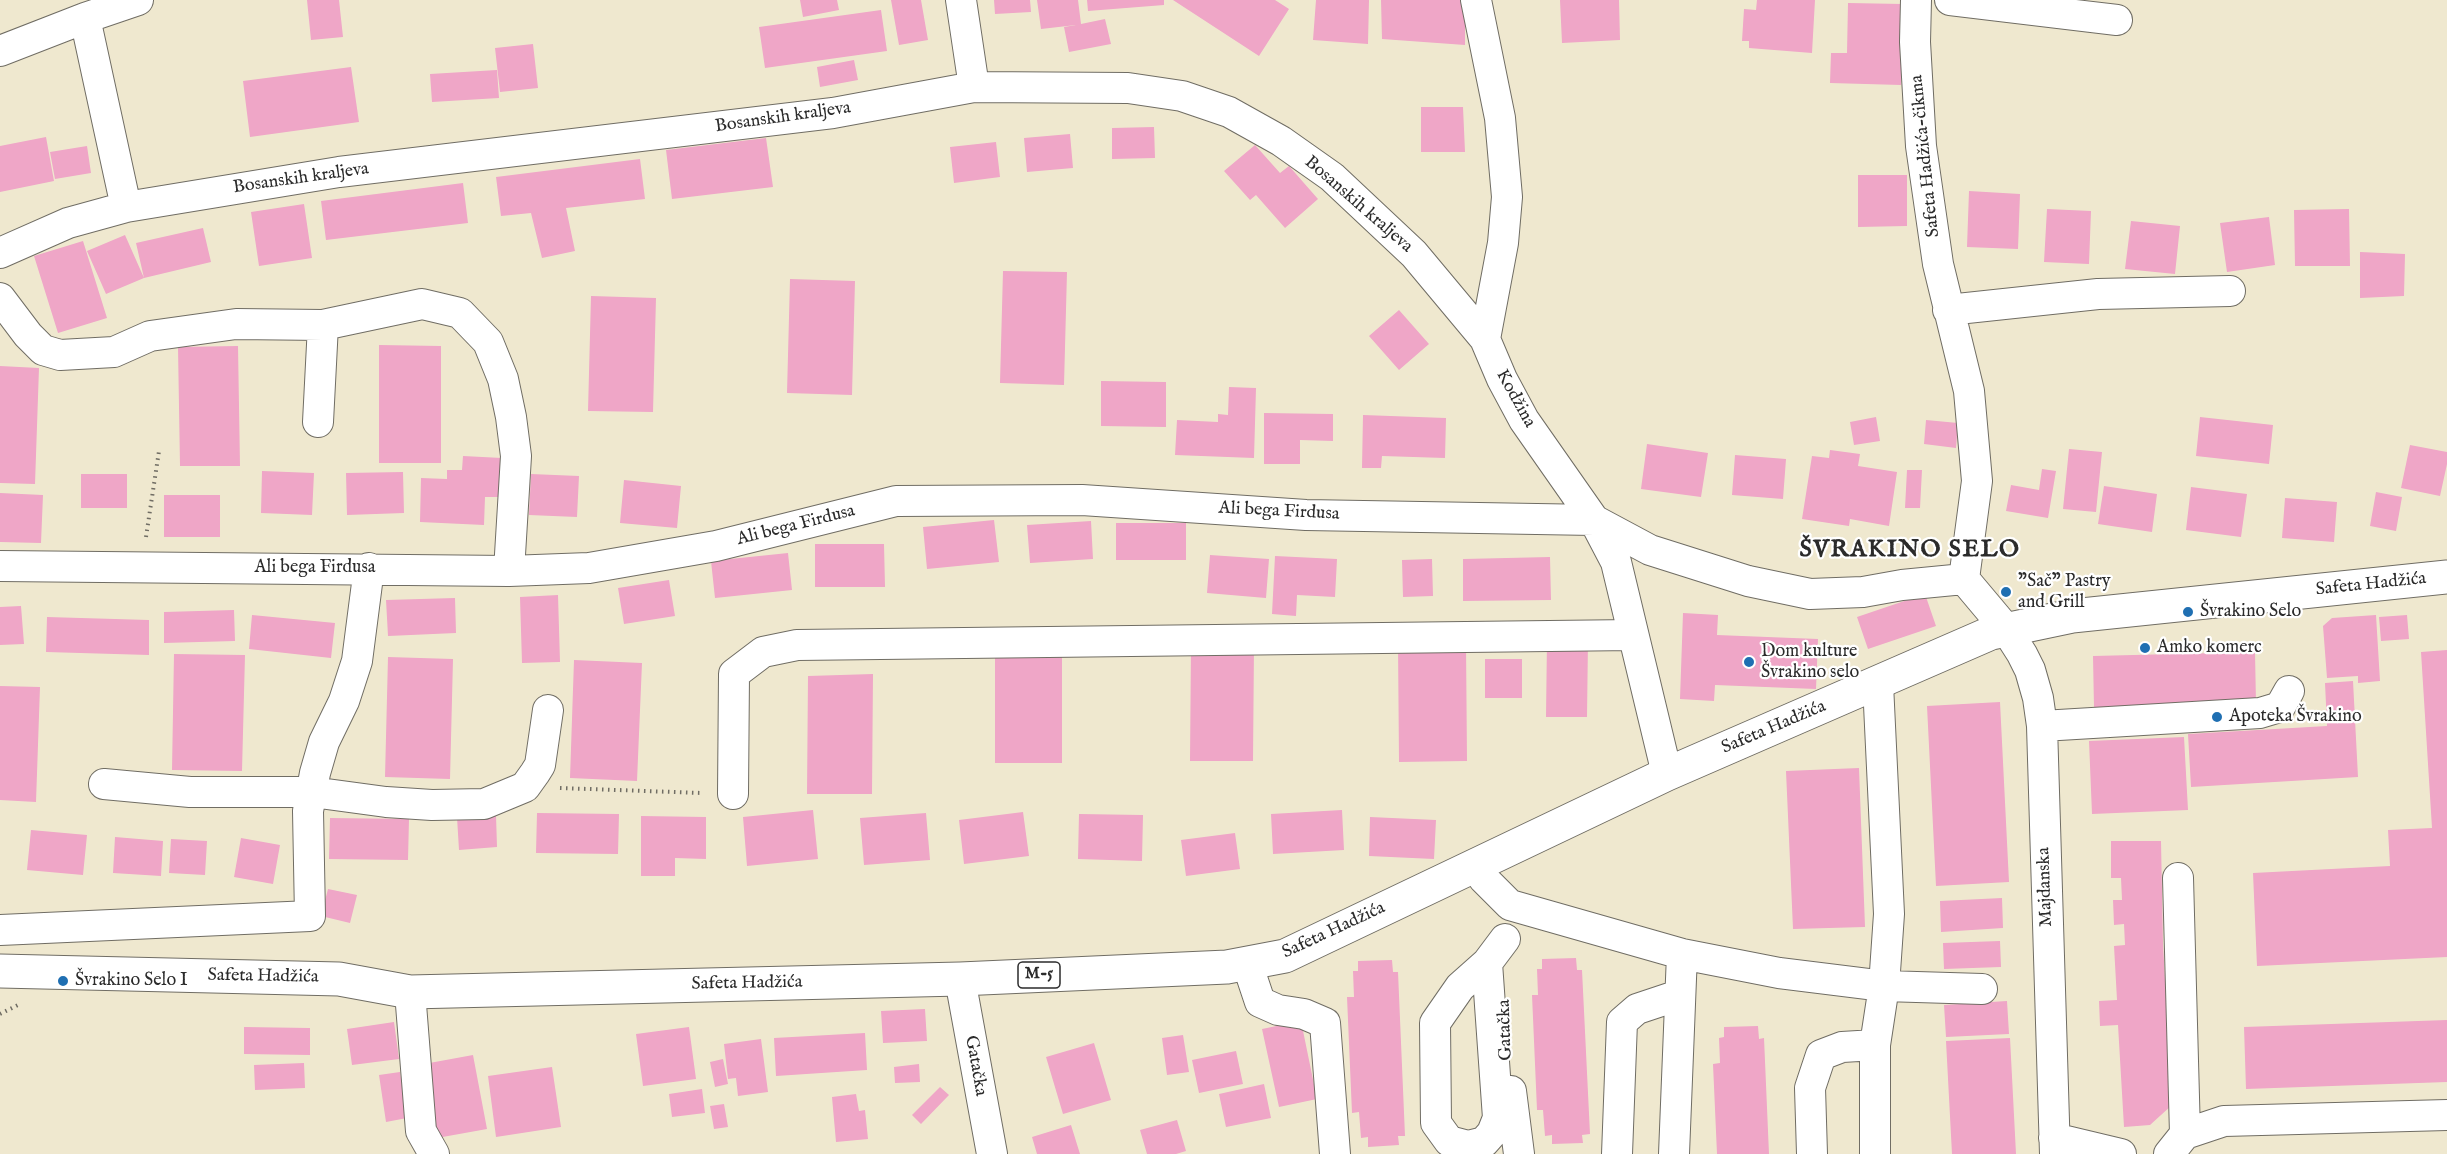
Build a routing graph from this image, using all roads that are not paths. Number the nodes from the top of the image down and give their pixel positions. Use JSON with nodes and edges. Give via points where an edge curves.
{"nodes":[{"id":1,"x":138,"y":0,"type":"edge"},
{"id":2,"x":961,"y":0,"type":"edge"},
{"id":3,"x":1476,"y":0,"type":"edge"},
{"id":4,"x":1916,"y":0,"type":"edge"},
{"id":5,"x":1950,"y":0,"type":"edge"},
{"id":6,"x":85,"y":18,"type":"junction"},
{"id":7,"x":2117,"y":20,"type":"dead end"},
{"id":8,"x":1,"y":49,"type":"edge"},
{"id":9,"x":974,"y":87,"type":"junction"},
{"id":10,"x":126,"y":207,"type":"junction"},
{"id":11,"x":0,"y":254,"type":"edge"},
{"id":12,"x":2230,"y":291,"type":"dead end"},
{"id":13,"x":0,"y":298,"type":"edge"},
{"id":14,"x":1948,"y":310,"type":"junction"},
{"id":15,"x":323,"y":325,"type":"junction"},
{"id":16,"x":1485,"y":339,"type":"junction"},
{"id":17,"x":318,"y":422,"type":"dead end"},
{"id":18,"x":1594,"y":520,"type":"junction"},
{"id":19,"x":0,"y":566,"type":"edge"},
{"id":20,"x":369,"y":568,"type":"junction"},
{"id":21,"x":509,"y":571,"type":"junction"},
{"id":22,"x":2447,"y":577,"type":"edge"},
{"id":23,"x":1964,"y":579,"type":"junction"},
{"id":24,"x":2006,"y":628,"type":"junction"},
{"id":25,"x":1633,"y":635,"type":"junction"},
{"id":26,"x":1878,"y":684,"type":"junction"},
{"id":27,"x":2289,"y":691,"type":"dead end"},
{"id":28,"x":548,"y":710,"type":"dead end"},
{"id":29,"x":2042,"y":726,"type":"junction"},
{"id":30,"x":1667,"y":774,"type":"junction"},
{"id":31,"x":104,"y":784,"type":"dead end"},
{"id":32,"x":312,"y":792,"type":"junction"},
{"id":33,"x":733,"y":794,"type":"road end"},
{"id":34,"x":1474,"y":865,"type":"junction"},
{"id":35,"x":2178,"y":879,"type":"dead end"},
{"id":36,"x":1510,"y":905,"type":"junction"},
{"id":37,"x":0,"y":930,"type":"edge"},
{"id":38,"x":1505,"y":939,"type":"junction"},
{"id":39,"x":1682,"y":954,"type":"junction"},
{"id":40,"x":1247,"y":963,"type":"junction"},
{"id":41,"x":1487,"y":963,"type":"junction"},
{"id":42,"x":0,"y":971,"type":"edge"},
{"id":43,"x":960,"y":979,"type":"junction"},
{"id":44,"x":1884,"y":986,"type":"junction"},
{"id":45,"x":1982,"y":989,"type":"dead end"},
{"id":46,"x":410,"y":992,"type":"junction"},
{"id":47,"x":1679,"y":995,"type":"junction"},
{"id":48,"x":1875,"y":1045,"type":"junction"},
{"id":49,"x":2447,"y":1116,"type":"edge"},
{"id":50,"x":2177,"y":1144,"type":"edge"},
{"id":51,"x":2054,"y":1146,"type":"edge"},
{"id":52,"x":434,"y":1154,"type":"edge"},
{"id":53,"x":992,"y":1154,"type":"edge"},
{"id":54,"x":1335,"y":1154,"type":"edge"},
{"id":55,"x":1519,"y":1154,"type":"edge"},
{"id":56,"x":1617,"y":1154,"type":"edge"},
{"id":57,"x":1674,"y":1154,"type":"edge"},
{"id":58,"x":1812,"y":1154,"type":"edge"},
{"id":59,"x":1875,"y":1154,"type":"edge"},
{"id":60,"x":2121,"y":1154,"type":"edge"}],
"edges":[{"from":1,"to":6,"type":"street"},
{"from":2,"to":9,"type":"street"},
{"from":3,"to":16,"type":"street","via":[[1500,118],[1507,197],[1500,262]]},
{"from":4,"to":14,"type":"street","name":"Safeta Hadžića-čikma","via":[[1921,146]]},
{"from":5,"to":7,"type":"street"},
{"from":6,"to":8,"type":"street"},
{"from":6,"to":10,"type":"street"},
{"from":9,"to":10,"type":"street","name":"Bosanskih kraljeva","via":[[833,112],[339,172]]},
{"from":9,"to":16,"type":"street","name":"Bosanskih kraljeva","via":[[1128,88],[1182,96],[1229,112],[1281,141],[1339,184],[1414,254]]},
{"from":10,"to":11,"type":"street","name":"Bosanskih kraljeva","via":[[68,223]]},
{"from":12,"to":14,"type":"street","via":[[2098,294]]},
{"from":13,"to":15,"type":"street","via":[[43,350],[60,355],[114,352],[150,336],[226,325]]},
{"from":14,"to":23,"type":"street","name":"Safeta Hadžića-čikma","via":[[1969,391],[1977,481]]},
{"from":15,"to":17,"type":"street"},
{"from":15,"to":21,"type":"street","via":[[422,304],[460,313],[488,342],[503,379],[516,456]]},
{"from":16,"to":18,"type":"street","name":"Kodžina","via":[[1524,420]]},
{"from":18,"to":21,"type":"street","name":"Ali bega Firdusa","via":[[1306,515],[1082,500],[896,501],[716,546],[589,568]]},
{"from":18,"to":23,"type":"street","via":[[1650,550],[1748,581],[1810,594],[1863,592]]},
{"from":18,"to":25,"type":"street","name":"Kodžina","via":[[1616,562]]},
{"from":19,"to":20,"type":"street","name":"Ali bega Firdusa"},
{"from":20,"to":21,"type":"street","name":"Ali bega Firdusa"},
{"from":20,"to":32,"type":"street","via":[[357,661],[344,701],[324,742]]},
{"from":22,"to":24,"type":"main road","name":"Safeta Hadžića","number":"M-5","via":[[2072,616]]},
{"from":23,"to":24,"type":"street"},
{"from":24,"to":26,"type":"main road","name":"Safeta Hadžića","number":"M-5"},
{"from":24,"to":29,"type":"street","name":"Majdanska","via":[[2030,670]]},
{"from":25,"to":30,"type":"street","name":"Kodžina"},
{"from":25,"to":33,"type":"street","via":[[797,645],[763,652],[734,674]]},
{"from":26,"to":30,"type":"main road","name":"Safeta Hadžića","number":"M-5"},
{"from":26,"to":44,"type":"street","via":[[1889,914]]},
{"from":27,"to":29,"type":"street","via":[[2280,707],[2260,713]]},
{"from":28,"to":32,"type":"street","via":[[540,765],[525,787],[484,804],[386,802]]},
{"from":29,"to":51,"type":"street","name":"Majdanska"},
{"from":30,"to":34,"type":"main road","name":"Safeta Hadžića","number":"M-5"},
{"from":31,"to":32,"type":"street","via":[[190,792]]},
{"from":32,"to":37,"type":"street","via":[[308,811],[310,916]]},
{"from":34,"to":36,"type":"street"},
{"from":34,"to":40,"type":"main road","name":"Safeta Hadžića","number":"M-5","via":[[1285,956]]},
{"from":35,"to":50,"type":"street"},
{"from":36,"to":38,"type":"street","name":"Gatačka"},
{"from":36,"to":39,"type":"street"},
{"from":38,"to":41,"type":"street"},
{"from":38,"to":55,"type":"street","name":"Gatačka","via":[[1504,1038]]},
{"from":39,"to":44,"type":"street","via":[[1779,973]]},
{"from":39,"to":47,"type":"street"},
{"from":40,"to":43,"type":"main road","name":"Safeta Hadžića","number":"M-5"},
{"from":40,"to":54,"type":"street","via":[[1260,1002],[1325,1023]]},
{"from":41,"to":41,"type":"street","via":[[1460,987],[1435,1023],[1436,1123],[1449,1142],[1468,1146],[1484,1142],[1498,1118]]},
{"from":42,"to":46,"type":"main road","name":"Safeta Hadžića","number":"M-5","via":[[339,979]]},
{"from":43,"to":46,"type":"main road","name":"Safeta Hadžića","number":"M-5"},
{"from":43,"to":53,"type":"street","name":"Gatačka"},
{"from":44,"to":45,"type":"street"},
{"from":44,"to":48,"type":"street"},
{"from":46,"to":52,"type":"street","via":[[421,1131]]},
{"from":47,"to":56,"type":"street","via":[[1636,1009],[1622,1022]]},
{"from":47,"to":57,"type":"street"},
{"from":48,"to":58,"type":"street","via":[[1842,1047],[1821,1055],[1810,1088]]},
{"from":48,"to":59,"type":"street"},
{"from":49,"to":50,"type":"street","via":[[2224,1121]]},
{"from":51,"to":60,"type":"street"}]}
